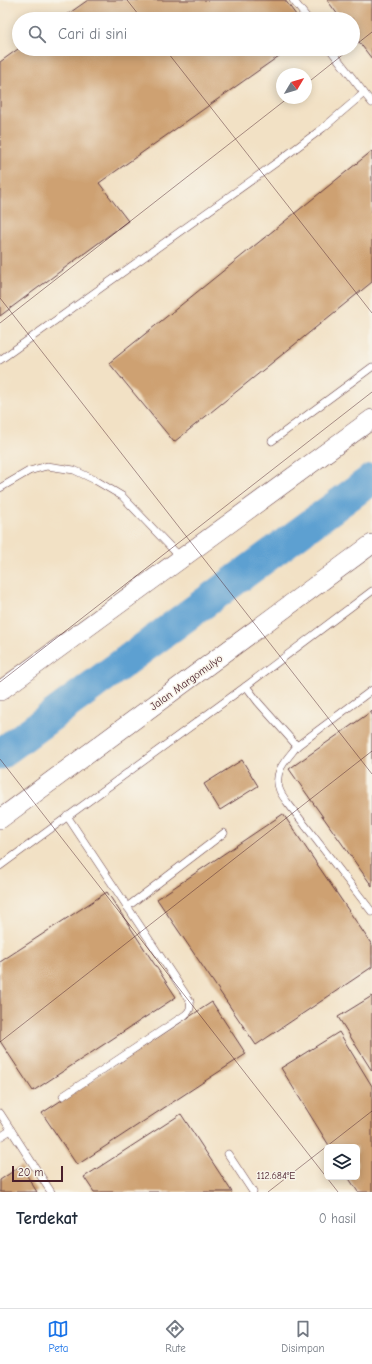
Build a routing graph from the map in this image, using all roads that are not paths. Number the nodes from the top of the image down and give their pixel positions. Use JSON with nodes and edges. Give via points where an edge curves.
{"nodes":[{"id":1,"x":293,"y":0,"type":"edge"},
{"id":2,"x":302,"y":12,"type":"edge"},
{"id":3,"x":335,"y":56,"type":"edge"},
{"id":4,"x":364,"y":93,"type":"junction"},
{"id":5,"x":372,"y":103,"type":"edge"},
{"id":6,"x":0,"y":360,"type":"edge"},
{"id":7,"x":372,"y":367,"type":"edge"},
{"id":8,"x":372,"y":418,"type":"edge"},
{"id":9,"x":272,"y":441,"type":"dead end"},
{"id":10,"x":0,"y":488,"type":"edge"},
{"id":11,"x":372,"y":544,"type":"edge"},
{"id":12,"x":181,"y":558,"type":"junction"},
{"id":13,"x":372,"y":591,"type":"edge"},
{"id":14,"x":246,"y":686,"type":"junction"},
{"id":15,"x":372,"y":690,"type":"edge"},
{"id":16,"x":0,"y":691,"type":"edge"},
{"id":17,"x":297,"y":746,"type":"junction"},
{"id":18,"x":67,"y":816,"type":"junction"},
{"id":19,"x":0,"y":819,"type":"edge"},
{"id":20,"x":224,"y":833,"type":"dead end"},
{"id":21,"x":0,"y":866,"type":"edge"},
{"id":22,"x":127,"y":907,"type":"junction"},
{"id":23,"x":372,"y":912,"type":"edge"},
{"id":24,"x":63,"y":1096,"type":"dead end"},
{"id":25,"x":0,"y":1113,"type":"edge"},
{"id":26,"x":11,"y":1130,"type":"junction"},
{"id":27,"x":0,"y":1137,"type":"edge"},
{"id":28,"x":228,"y":1154,"type":"dead end"},
{"id":29,"x":52,"y":1192,"type":"edge"},
{"id":30,"x":253,"y":1192,"type":"edge"}],
"edges":[{"from":1,"to":2,"type":"lane"},
{"from":3,"to":4,"type":"lane"},
{"from":4,"to":5,"type":"lane"},
{"from":4,"to":6,"type":"lane","via":[[280,160]]},
{"from":7,"to":9,"type":"lane"},
{"from":8,"to":12,"type":"main road"},
{"from":10,"to":12,"type":"lane","via":[[30,471],[47,466],[74,470],[122,496]]},
{"from":11,"to":19,"type":"main road","name":"Jalan Margomulyo"},
{"from":12,"to":16,"type":"main road"},
{"from":13,"to":14,"type":"lane"},
{"from":14,"to":17,"type":"lane"},
{"from":14,"to":18,"type":"lane"},
{"from":15,"to":17,"type":"lane"},
{"from":17,"to":23,"type":"lane","via":[[279,769],[278,788],[286,802]]},
{"from":18,"to":21,"type":"lane"},
{"from":18,"to":22,"type":"lane"},
{"from":20,"to":22,"type":"lane"},
{"from":22,"to":24,"type":"lane","via":[[190,1001],[191,1007],[185,1015]]},
{"from":25,"to":26,"type":"lane"},
{"from":26,"to":27,"type":"lane"},
{"from":26,"to":29,"type":"lane"},
{"from":28,"to":30,"type":"lane"}]}
